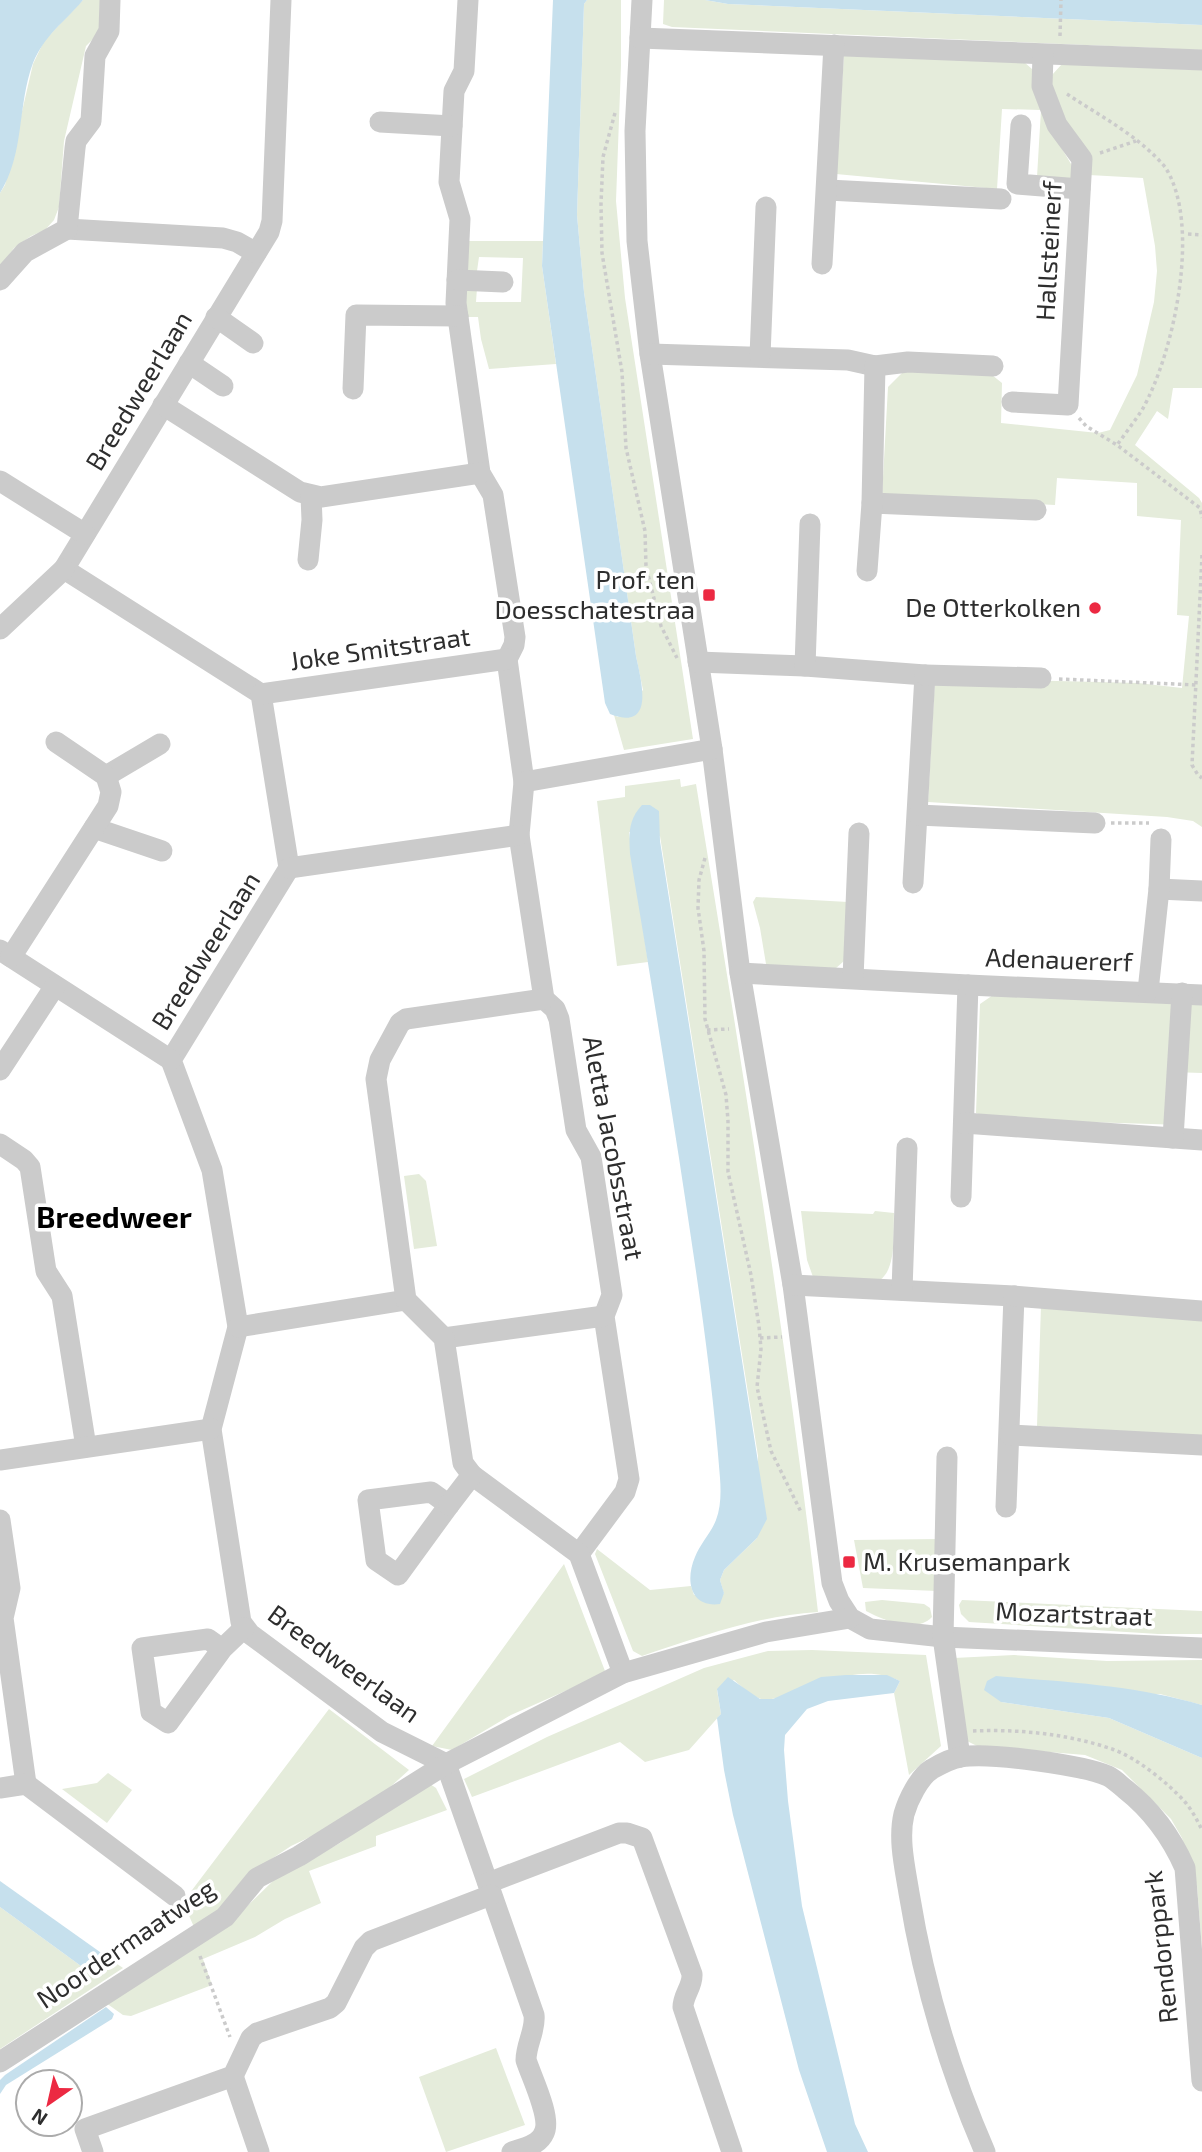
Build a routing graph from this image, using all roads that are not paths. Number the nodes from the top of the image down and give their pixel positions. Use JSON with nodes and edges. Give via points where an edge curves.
{"nodes":[{"id":1,"x":110,"y":0,"type":"edge"},
{"id":2,"x":281,"y":0,"type":"edge"},
{"id":3,"x":468,"y":0,"type":"edge"},
{"id":4,"x":642,"y":0,"type":"edge"},
{"id":5,"x":640,"y":38,"type":"junction"},
{"id":6,"x":834,"y":46,"type":"junction"},
{"id":7,"x":1043,"y":55,"type":"junction"},
{"id":8,"x":1202,"y":60,"type":"edge"},
{"id":9,"x":380,"y":122,"type":"dead end"},
{"id":10,"x":452,"y":125,"type":"junction"},
{"id":11,"x":1021,"y":125,"type":"dead end"},
{"id":12,"x":1080,"y":189,"type":"junction"},
{"id":13,"x":828,"y":190,"type":"junction"},
{"id":14,"x":1001,"y":200,"type":"dead end"},
{"id":15,"x":766,"y":207,"type":"dead end"},
{"id":16,"x":67,"y":229,"type":"junction"},
{"id":17,"x":256,"y":253,"type":"junction"},
{"id":18,"x":822,"y":264,"type":"dead end"},
{"id":19,"x":0,"y":280,"type":"edge"},
{"id":20,"x":457,"y":280,"type":"junction"},
{"id":21,"x":503,"y":282,"type":"dead end"},
{"id":22,"x":458,"y":316,"type":"junction"},
{"id":23,"x":216,"y":317,"type":"junction"},
{"id":24,"x":253,"y":343,"type":"dead end"},
{"id":25,"x":650,"y":354,"type":"junction"},
{"id":26,"x":760,"y":356,"type":"junction"},
{"id":27,"x":189,"y":363,"type":"junction"},
{"id":28,"x":875,"y":366,"type":"junction"},
{"id":29,"x":993,"y":366,"type":"dead end"},
{"id":30,"x":223,"y":386,"type":"dead end"},
{"id":31,"x":353,"y":389,"type":"dead end"},
{"id":32,"x":1012,"y":402,"type":"dead end"},
{"id":33,"x":163,"y":405,"type":"junction"},
{"id":34,"x":480,"y":473,"type":"junction"},
{"id":35,"x":0,"y":481,"type":"edge"},
{"id":36,"x":311,"y":496,"type":"junction"},
{"id":37,"x":872,"y":503,"type":"junction"},
{"id":38,"x":1035,"y":510,"type":"dead end"},
{"id":39,"x":810,"y":524,"type":"dead end"},
{"id":40,"x":85,"y":534,"type":"junction"},
{"id":41,"x":308,"y":560,"type":"dead end"},
{"id":42,"x":64,"y":569,"type":"junction"},
{"id":43,"x":867,"y":571,"type":"dead end"},
{"id":44,"x":0,"y":629,"type":"edge"},
{"id":45,"x":506,"y":659,"type":"junction"},
{"id":46,"x":691,"y":665,"type":"junction"},
{"id":47,"x":805,"y":666,"type":"junction"},
{"id":48,"x":925,"y":675,"type":"junction"},
{"id":49,"x":1041,"y":678,"type":"road end"},
{"id":50,"x":261,"y":694,"type":"junction"},
{"id":51,"x":56,"y":743,"type":"dead end"},
{"id":52,"x":160,"y":744,"type":"dead end"},
{"id":53,"x":712,"y":749,"type":"junction"},
{"id":54,"x":106,"y":776,"type":"junction"},
{"id":55,"x":524,"y":782,"type":"junction"},
{"id":56,"x":918,"y":815,"type":"junction"},
{"id":57,"x":1095,"y":823,"type":"road end"},
{"id":58,"x":94,"y":828,"type":"junction"},
{"id":59,"x":1157,"y":831,"type":"road end"},
{"id":60,"x":859,"y":833,"type":"dead end"},
{"id":61,"x":519,"y":835,"type":"junction"},
{"id":62,"x":162,"y":851,"type":"dead end"},
{"id":63,"x":289,"y":868,"type":"junction"},
{"id":64,"x":913,"y":883,"type":"dead end"},
{"id":65,"x":1159,"y":889,"type":"junction"},
{"id":66,"x":1202,"y":891,"type":"edge"},
{"id":67,"x":6,"y":953,"type":"edge"},
{"id":68,"x":740,"y":973,"type":"junction"},
{"id":69,"x":853,"y":978,"type":"junction"},
{"id":70,"x":968,"y":985,"type":"junction"},
{"id":71,"x":55,"y":986,"type":"junction"},
{"id":72,"x":1148,"y":991,"type":"junction"},
{"id":73,"x":1192,"y":994,"type":"edge"},
{"id":74,"x":544,"y":999,"type":"junction"},
{"id":75,"x":171,"y":1060,"type":"junction"},
{"id":76,"x":0,"y":1070,"type":"edge"},
{"id":77,"x":964,"y":1123,"type":"junction"},
{"id":78,"x":1173,"y":1138,"type":"junction"},
{"id":79,"x":1202,"y":1140,"type":"edge"},
{"id":80,"x":0,"y":1144,"type":"edge"},
{"id":81,"x":907,"y":1148,"type":"dead end"},
{"id":82,"x":961,"y":1197,"type":"dead end"},
{"id":83,"x":793,"y":1285,"type":"junction"},
{"id":84,"x":902,"y":1290,"type":"junction"},
{"id":85,"x":1014,"y":1296,"type":"junction"},
{"id":86,"x":406,"y":1300,"type":"junction"},
{"id":87,"x":1202,"y":1311,"type":"edge"},
{"id":88,"x":604,"y":1316,"type":"junction"},
{"id":89,"x":238,"y":1327,"type":"junction"},
{"id":90,"x":444,"y":1338,"type":"junction"},
{"id":91,"x":211,"y":1429,"type":"junction"},
{"id":92,"x":1010,"y":1435,"type":"junction"},
{"id":93,"x":1202,"y":1445,"type":"edge"},
{"id":94,"x":86,"y":1447,"type":"junction"},
{"id":95,"x":947,"y":1457,"type":"dead end"},
{"id":96,"x":0,"y":1460,"type":"edge"},
{"id":97,"x":472,"y":1475,"type":"junction"},
{"id":98,"x":449,"y":1505,"type":"dead end"},
{"id":99,"x":1006,"y":1507,"type":"dead end"},
{"id":100,"x":0,"y":1520,"type":"edge"},
{"id":101,"x":579,"y":1554,"type":"junction"},
{"id":102,"x":849,"y":1618,"type":"junction"},
{"id":103,"x":244,"y":1628,"type":"junction"},
{"id":104,"x":943,"y":1637,"type":"junction"},
{"id":105,"x":222,"y":1648,"type":"dead end"},
{"id":106,"x":1202,"y":1648,"type":"edge"},
{"id":107,"x":623,"y":1673,"type":"junction"},
{"id":108,"x":960,"y":1757,"type":"junction"},
{"id":109,"x":446,"y":1764,"type":"junction"},
{"id":110,"x":26,"y":1784,"type":"junction"},
{"id":111,"x":0,"y":1788,"type":"edge"},
{"id":112,"x":489,"y":1889,"type":"junction"},
{"id":113,"x":175,"y":1896,"type":"dead end"},
{"id":114,"x":0,"y":2062,"type":"edge"},
{"id":115,"x":236,"y":2070,"type":"junction"},
{"id":116,"x":1202,"y":2081,"type":"edge"},
{"id":117,"x":93,"y":2152,"type":"edge"},
{"id":118,"x":260,"y":2152,"type":"edge"},
{"id":119,"x":512,"y":2152,"type":"edge"},
{"id":120,"x":732,"y":2152,"type":"edge"},
{"id":121,"x":985,"y":2152,"type":"edge"}],
"edges":[{"from":1,"to":16,"type":"street","via":[[109,31],[95,57],[91,121],[76,141]]},
{"from":2,"to":17,"type":"street","name":"Breedweerlaan","via":[[272,221]]},
{"from":3,"to":10,"type":"street","name":"Aletta Jacobsstraat","via":[[465,65],[454,91]]},
{"from":4,"to":5,"type":"street"},
{"from":5,"to":6,"type":"street"},
{"from":5,"to":25,"type":"street","via":[[635,131],[637,241]]},
{"from":6,"to":7,"type":"street"},
{"from":6,"to":13,"type":"street"},
{"from":7,"to":8,"type":"street"},
{"from":7,"to":12,"type":"street","name":"Hallsteinerf","via":[[1042,86],[1057,125],[1082,159]]},
{"from":9,"to":10,"type":"street"},
{"from":10,"to":20,"type":"street","name":"Aletta Jacobsstraat","via":[[449,182],[460,219]]},
{"from":11,"to":12,"type":"street","via":[[1017,184]]},
{"from":12,"to":32,"type":"street","name":"Hallsteinerf","via":[[1068,405]]},
{"from":13,"to":14,"type":"street","name":"Hallsteinerf"},
{"from":13,"to":18,"type":"street"},
{"from":15,"to":26,"type":"street"},
{"from":16,"to":17,"type":"street","via":[[223,239]]},
{"from":16,"to":19,"type":"street","via":[[25,252]]},
{"from":17,"to":23,"type":"street","name":"Breedweerlaan"},
{"from":20,"to":21,"type":"street"},
{"from":20,"to":22,"type":"street","name":"Aletta Jacobsstraat"},
{"from":22,"to":31,"type":"street","via":[[356,315]]},
{"from":22,"to":34,"type":"street","name":"Aletta Jacobsstraat"},
{"from":23,"to":24,"type":"street"},
{"from":23,"to":27,"type":"street","name":"Breedweerlaan"},
{"from":25,"to":26,"type":"street"},
{"from":25,"to":46,"type":"street"},
{"from":26,"to":28,"type":"street","via":[[848,360]]},
{"from":27,"to":30,"type":"street"},
{"from":27,"to":33,"type":"street","name":"Breedweerlaan"},
{"from":28,"to":29,"type":"street","via":[[908,362]]},
{"from":28,"to":37,"type":"street"},
{"from":33,"to":36,"type":"street"},
{"from":33,"to":40,"type":"street","name":"Breedweerlaan"},
{"from":34,"to":36,"type":"street"},
{"from":34,"to":45,"type":"street","name":"Aletta Jacobsstraat","via":[[493,495],[515,637]]},
{"from":35,"to":40,"type":"street"},
{"from":36,"to":41,"type":"street"},
{"from":37,"to":38,"type":"street"},
{"from":37,"to":43,"type":"street"},
{"from":39,"to":47,"type":"street"},
{"from":40,"to":42,"type":"street","name":"Breedweerlaan"},
{"from":42,"to":44,"type":"street","name":"Breedweerlaan"},
{"from":42,"to":50,"type":"street"},
{"from":45,"to":50,"type":"street","name":"Joke Smitstraat"},
{"from":45,"to":55,"type":"street","name":"Aletta Jacobsstraat"},
{"from":46,"to":47,"type":"street"},
{"from":46,"to":53,"type":"street"},
{"from":47,"to":48,"type":"street"},
{"from":48,"to":49,"type":"street"},
{"from":48,"to":56,"type":"street"},
{"from":50,"to":63,"type":"street","name":"Breedweerlaan"},
{"from":51,"to":54,"type":"street"},
{"from":52,"to":54,"type":"street"},
{"from":53,"to":55,"type":"street"},
{"from":53,"to":68,"type":"street"},
{"from":54,"to":58,"type":"street","via":[[111,792],[108,806]]},
{"from":55,"to":61,"type":"street","name":"Aletta Jacobsstraat"},
{"from":56,"to":57,"type":"street"},
{"from":56,"to":64,"type":"street"},
{"from":58,"to":62,"type":"street"},
{"from":58,"to":67,"type":"street"},
{"from":59,"to":65,"type":"street","name":"Adenauererf"},
{"from":60,"to":69,"type":"street"},
{"from":61,"to":63,"type":"street"},
{"from":61,"to":74,"type":"street","name":"Aletta Jacobsstraat"},
{"from":63,"to":75,"type":"street","name":"Breedweerlaan"},
{"from":65,"to":66,"type":"street"},
{"from":65,"to":72,"type":"street","name":"Adenauererf"},
{"from":67,"to":71,"type":"street"},
{"from":68,"to":69,"type":"street","name":"Adenauererf"},
{"from":68,"to":83,"type":"street"},
{"from":69,"to":70,"type":"street","name":"Adenauererf"},
{"from":70,"to":72,"type":"street","name":"Adenauererf"},
{"from":70,"to":77,"type":"street"},
{"from":71,"to":75,"type":"street"},
{"from":71,"to":76,"type":"street"},
{"from":72,"to":73,"type":"street","name":"Adenauererf"},
{"from":73,"to":78,"type":"street"},
{"from":74,"to":86,"type":"street","via":[[406,1019],[380,1060],[376,1079]]},
{"from":74,"to":88,"type":"street","name":"Aletta Jacobsstraat","via":[[559,1019],[576,1130],[592,1157],[612,1295]]},
{"from":75,"to":89,"type":"street","name":"Breedweerlaan","via":[[212,1170]]},
{"from":77,"to":78,"type":"street"},
{"from":77,"to":82,"type":"street"},
{"from":78,"to":79,"type":"street"},
{"from":80,"to":94,"type":"street","via":[[30,1167],[46,1271],[62,1296]]},
{"from":81,"to":84,"type":"street"},
{"from":83,"to":84,"type":"street"},
{"from":83,"to":102,"type":"street","via":[[832,1583]]},
{"from":84,"to":85,"type":"street"},
{"from":85,"to":87,"type":"street"},
{"from":85,"to":92,"type":"street"},
{"from":86,"to":89,"type":"street"},
{"from":86,"to":90,"type":"street"},
{"from":88,"to":90,"type":"street"},
{"from":88,"to":101,"type":"street","name":"Aletta Jacobsstraat","via":[[629,1479],[625,1492]]},
{"from":89,"to":91,"type":"street","name":"Breedweerlaan"},
{"from":90,"to":97,"type":"street","via":[[463,1463]]},
{"from":91,"to":94,"type":"street"},
{"from":91,"to":103,"type":"street","name":"Breedweerlaan"},
{"from":92,"to":93,"type":"street"},
{"from":92,"to":99,"type":"street"},
{"from":94,"to":96,"type":"street"},
{"from":95,"to":104,"type":"street"},
{"from":97,"to":98,"type":"street"},
{"from":97,"to":101,"type":"street"},
{"from":100,"to":110,"type":"street","via":[[10,1588],[3,1618]]},
{"from":101,"to":107,"type":"street"},
{"from":102,"to":104,"type":"street","name":"Mozartstraat","via":[[870,1629]]},
{"from":102,"to":107,"type":"street","name":"Noordermaatweg","via":[[766,1632]]},
{"from":103,"to":105,"type":"street"},
{"from":103,"to":109,"type":"street","name":"Breedweerlaan","via":[[382,1732]]},
{"from":104,"to":106,"type":"street","name":"Mozartstraat"},
{"from":104,"to":108,"type":"street"},
{"from":107,"to":109,"type":"street","name":"Noordermaatweg"},
{"from":108,"to":116,"type":"street","name":"Rendorppark","via":[[1021,1759],[1109,1777],[1163,1826],[1185,1868]]},
{"from":108,"to":121,"type":"street","name":"Rendorppark","via":[[931,1770],[920,1781],[905,1812],[902,1835],[914,1924],[933,2011]]},
{"from":109,"to":112,"type":"street"},
{"from":109,"to":114,"type":"street","name":"Noordermaatweg","via":[[257,1878],[225,1917]]},
{"from":110,"to":111,"type":"street"},
{"from":110,"to":113,"type":"street"},
{"from":112,"to":115,"type":"street","via":[[372,1941],[336,2003],[257,2033]]},
{"from":112,"to":119,"type":"street","via":[[534,2015],[526,2060],[547,2122],[544,2134],[534,2144]]},
{"from":112,"to":120,"type":"street","via":[[619,1833],[642,1838],[692,1974],[683,2007]]},
{"from":115,"to":117,"type":"street","via":[[85,2129]]},
{"from":115,"to":118,"type":"street"}]}
